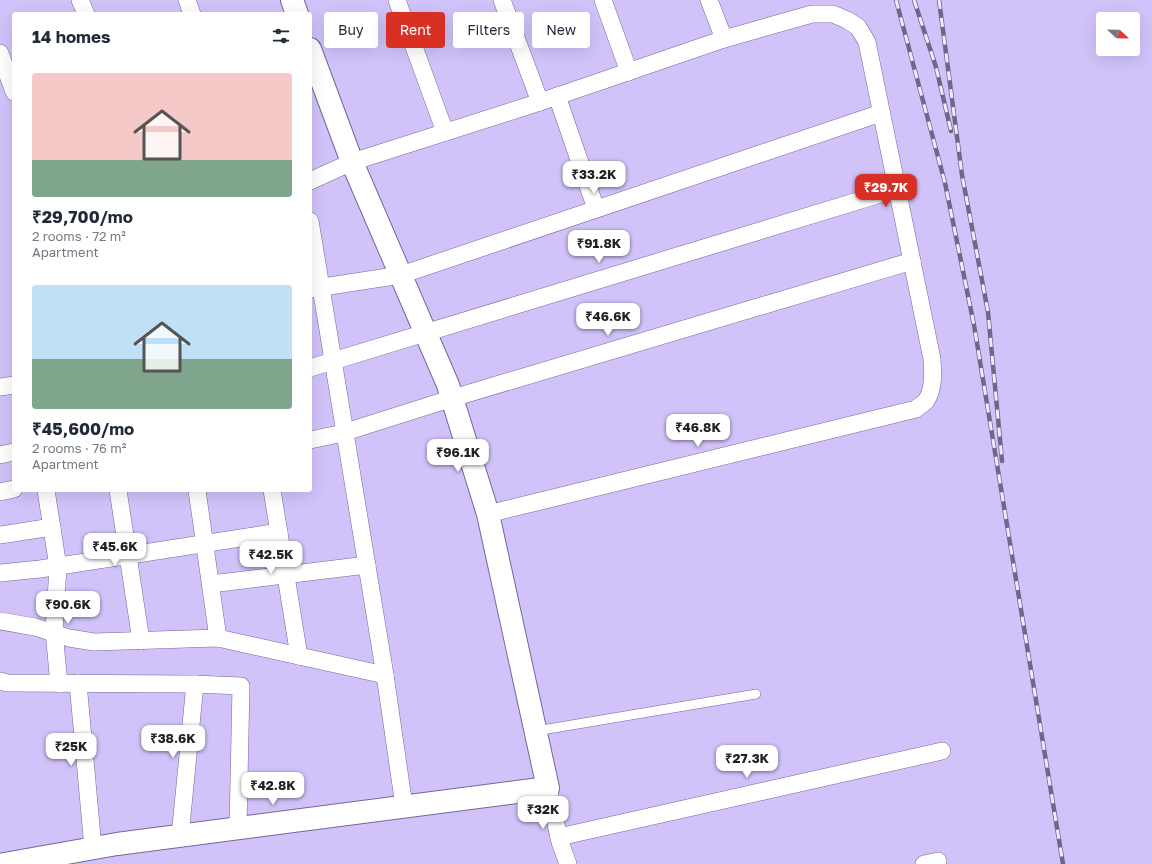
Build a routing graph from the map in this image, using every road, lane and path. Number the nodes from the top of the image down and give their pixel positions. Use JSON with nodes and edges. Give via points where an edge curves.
{"nodes":[{"id":1,"x":80,"y":0,"type":"edge"},
{"id":2,"x":187,"y":0,"type":"edge"},
{"id":3,"x":292,"y":0,"type":"edge"},
{"id":4,"x":397,"y":0,"type":"edge"},
{"id":5,"x":502,"y":0,"type":"edge"},
{"id":6,"x":603,"y":0,"type":"edge"},
{"id":7,"x":710,"y":0,"type":"edge"},
{"id":8,"x":809,"y":7,"type":"edge"},
{"id":9,"x":85,"y":12,"type":"edge"},
{"id":10,"x":191,"y":12,"type":"edge"},
{"id":11,"x":296,"y":12,"type":"edge"},
{"id":12,"x":724,"y":39,"type":"junction"},
{"id":13,"x":0,"y":53,"type":"edge"},
{"id":14,"x":312,"y":54,"type":"edge"},
{"id":15,"x":629,"y":72,"type":"junction"},
{"id":16,"x":12,"y":86,"type":"edge"},
{"id":17,"x":557,"y":96,"type":"junction"},
{"id":18,"x":540,"y":102,"type":"junction"},
{"id":19,"x":881,"y":113,"type":"junction"},
{"id":20,"x":445,"y":132,"type":"junction"},
{"id":21,"x":352,"y":162,"type":"junction"},
{"id":22,"x":312,"y":180,"type":"edge"},
{"id":23,"x":897,"y":189,"type":"junction"},
{"id":24,"x":596,"y":209,"type":"junction"},
{"id":25,"x":312,"y":248,"type":"edge"},
{"id":26,"x":912,"y":261,"type":"junction"},
{"id":27,"x":401,"y":275,"type":"junction"},
{"id":28,"x":315,"y":289,"type":"edge"},
{"id":29,"x":425,"y":332,"type":"junction"},
{"id":30,"x":334,"y":360,"type":"junction"},
{"id":31,"x":312,"y":367,"type":"edge"},
{"id":32,"x":12,"y":385,"type":"edge"},
{"id":33,"x":0,"y":387,"type":"edge"},
{"id":34,"x":453,"y":398,"type":"junction"},
{"id":35,"x":345,"y":432,"type":"junction"},
{"id":36,"x":312,"y":440,"type":"edge"},
{"id":37,"x":12,"y":452,"type":"edge"},
{"id":38,"x":0,"y":455,"type":"edge"},
{"id":39,"x":12,"y":489,"type":"edge"},
{"id":40,"x":0,"y":492,"type":"edge"},
{"id":41,"x":50,"y":492,"type":"edge"},
{"id":42,"x":118,"y":492,"type":"edge"},
{"id":43,"x":197,"y":492,"type":"edge"},
{"id":44,"x":272,"y":492,"type":"edge"},
{"id":45,"x":488,"y":514,"type":"junction"},
{"id":46,"x":52,"y":527,"type":"junction"},
{"id":47,"x":279,"y":532,"type":"junction"},
{"id":48,"x":0,"y":535,"type":"edge"},
{"id":49,"x":205,"y":544,"type":"junction"},
{"id":50,"x":128,"y":556,"type":"junction"},
{"id":51,"x":367,"y":565,"type":"junction"},
{"id":52,"x":58,"y":567,"type":"junction"},
{"id":53,"x":0,"y":573,"type":"edge"},
{"id":54,"x":286,"y":575,"type":"junction"},
{"id":55,"x":211,"y":584,"type":"junction"},
{"id":56,"x":0,"y":621,"type":"edge"},
{"id":57,"x":54,"y":632,"type":"junction"},
{"id":58,"x":218,"y":638,"type":"junction"},
{"id":59,"x":141,"y":641,"type":"junction"},
{"id":60,"x":299,"y":656,"type":"junction"},
{"id":61,"x":385,"y":675,"type":"junction"},
{"id":62,"x":0,"y":681,"type":"edge"},
{"id":63,"x":59,"y":684,"type":"junction"},
{"id":64,"x":78,"y":684,"type":"junction"},
{"id":65,"x":195,"y":684,"type":"junction"},
{"id":66,"x":756,"y":694,"type":"dead end"},
{"id":67,"x":536,"y":731,"type":"junction"},
{"id":68,"x":942,"y":750,"type":"dead end"},
{"id":69,"x":548,"y":788,"type":"junction"},
{"id":70,"x":404,"y":806,"type":"junction"},
{"id":71,"x":238,"y":828,"type":"junction"},
{"id":72,"x":180,"y":836,"type":"junction"},
{"id":73,"x":559,"y":836,"type":"junction"},
{"id":74,"x":93,"y":848,"type":"junction"},
{"id":75,"x":4,"y":864,"type":"edge"},
{"id":76,"x":568,"y":864,"type":"edge"}],
"edges":[{"from":1,"to":9,"type":"street"},
{"from":2,"to":10,"type":"street"},
{"from":3,"to":11,"type":"street"},
{"from":4,"to":20,"type":"street"},
{"from":5,"to":18,"type":"street"},
{"from":6,"to":15,"type":"street"},
{"from":7,"to":12,"type":"street"},
{"from":8,"to":12,"type":"street"},
{"from":8,"to":19,"type":"street","via":[[833,14],[858,27],[867,42]]},
{"from":12,"to":15,"type":"street"},
{"from":13,"to":16,"type":"street"},
{"from":14,"to":21,"type":"street"},
{"from":15,"to":17,"type":"street"},
{"from":17,"to":18,"type":"street"},
{"from":17,"to":24,"type":"street"},
{"from":18,"to":20,"type":"street"},
{"from":19,"to":23,"type":"street"},
{"from":19,"to":24,"type":"street"},
{"from":20,"to":21,"type":"street"},
{"from":21,"to":22,"type":"street"},
{"from":21,"to":27,"type":"street"},
{"from":23,"to":26,"type":"street"},
{"from":23,"to":29,"type":"street"},
{"from":24,"to":27,"type":"street"},
{"from":25,"to":28,"type":"street"},
{"from":26,"to":34,"type":"street"},
{"from":26,"to":45,"type":"street","via":[[932,359],[933,376],[926,400],[916,409]]},
{"from":27,"to":28,"type":"street"},
{"from":27,"to":29,"type":"street"},
{"from":28,"to":30,"type":"street"},
{"from":29,"to":30,"type":"street"},
{"from":29,"to":34,"type":"street"},
{"from":30,"to":31,"type":"street"},
{"from":30,"to":35,"type":"street"},
{"from":32,"to":33,"type":"street"},
{"from":34,"to":35,"type":"street"},
{"from":34,"to":45,"type":"street"},
{"from":35,"to":36,"type":"street"},
{"from":35,"to":51,"type":"street"},
{"from":37,"to":38,"type":"street"},
{"from":39,"to":40,"type":"street"},
{"from":41,"to":46,"type":"street"},
{"from":42,"to":50,"type":"street"},
{"from":43,"to":49,"type":"street"},
{"from":44,"to":47,"type":"street"},
{"from":45,"to":67,"type":"street"},
{"from":46,"to":48,"type":"street"},
{"from":46,"to":52,"type":"street"},
{"from":47,"to":49,"type":"street"},
{"from":47,"to":54,"type":"street"},
{"from":49,"to":50,"type":"street"},
{"from":49,"to":55,"type":"street"},
{"from":50,"to":52,"type":"street"},
{"from":50,"to":59,"type":"street"},
{"from":51,"to":54,"type":"street"},
{"from":51,"to":61,"type":"street"},
{"from":52,"to":53,"type":"street"},
{"from":52,"to":57,"type":"street"},
{"from":54,"to":55,"type":"street"},
{"from":54,"to":60,"type":"street"},
{"from":55,"to":58,"type":"street"},
{"from":56,"to":57,"type":"street"},
{"from":57,"to":59,"type":"street","via":[[69,638],[94,642]]},
{"from":57,"to":63,"type":"street"},
{"from":58,"to":59,"type":"street"},
{"from":58,"to":60,"type":"street"},
{"from":60,"to":61,"type":"street"},
{"from":61,"to":70,"type":"street"},
{"from":62,"to":63,"type":"street"},
{"from":63,"to":64,"type":"street"},
{"from":64,"to":65,"type":"street"},
{"from":64,"to":74,"type":"street"},
{"from":65,"to":71,"type":"street","via":[[241,686]]},
{"from":65,"to":72,"type":"street"},
{"from":66,"to":67,"type":"lane"},
{"from":67,"to":69,"type":"street"},
{"from":68,"to":73,"type":"street"},
{"from":69,"to":70,"type":"street"},
{"from":69,"to":73,"type":"street"},
{"from":70,"to":71,"type":"street"},
{"from":71,"to":72,"type":"street"},
{"from":72,"to":74,"type":"street"},
{"from":73,"to":76,"type":"street"},
{"from":74,"to":75,"type":"street"}]}
